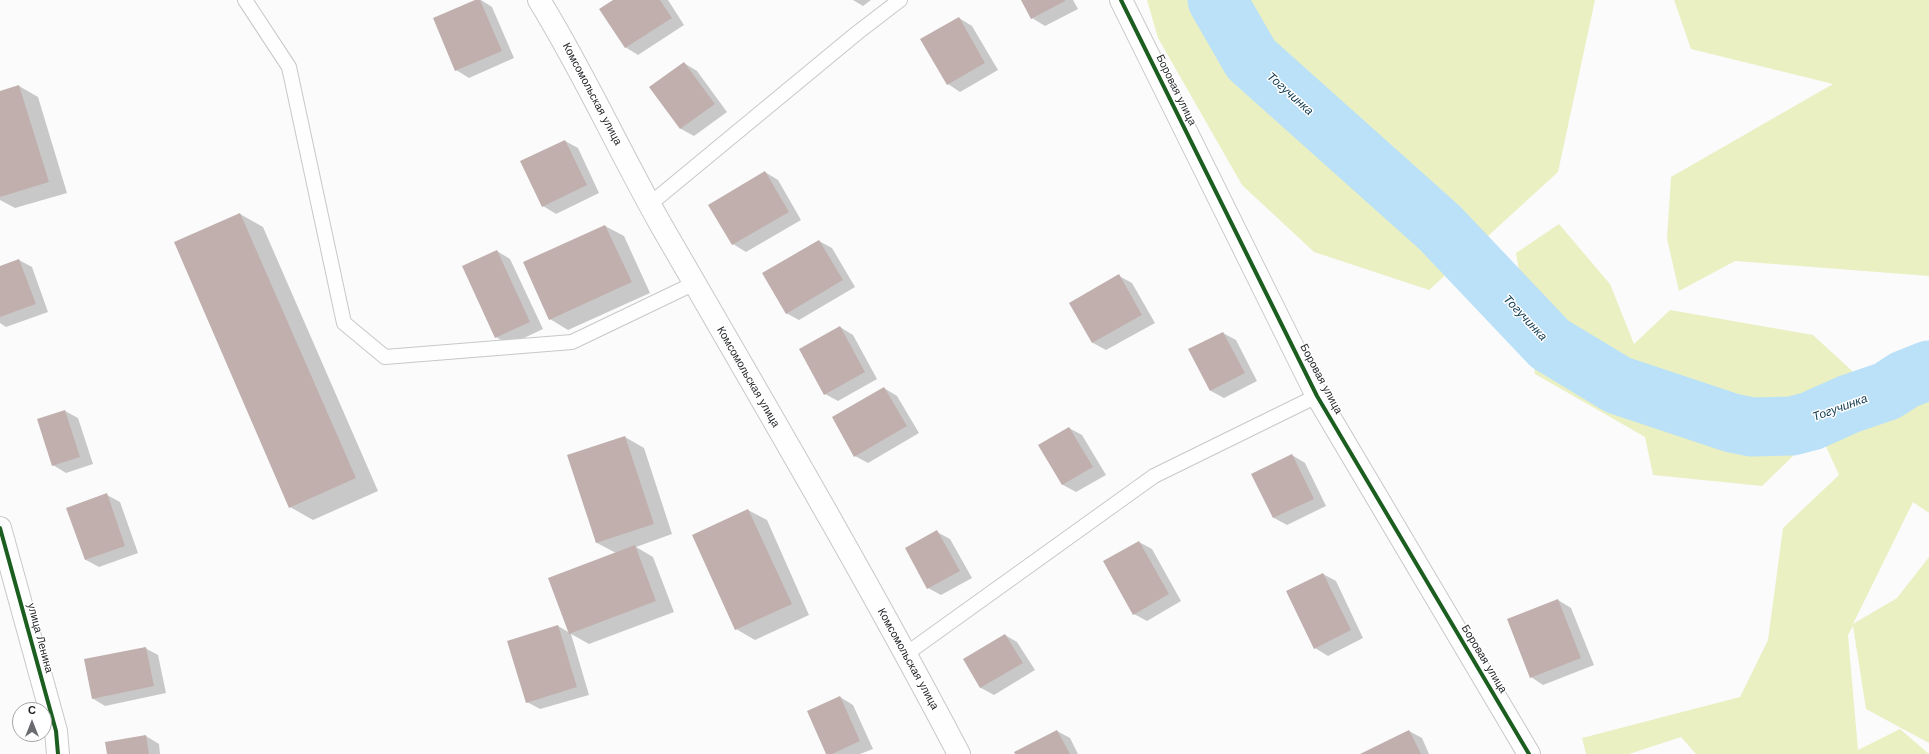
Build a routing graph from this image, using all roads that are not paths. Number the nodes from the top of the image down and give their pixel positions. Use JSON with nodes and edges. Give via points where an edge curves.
{"nodes":[{"id":1,"x":245,"y":0,"type":"edge"},
{"id":2,"x":539,"y":0,"type":"edge"},
{"id":3,"x":900,"y":0,"type":"edge"},
{"id":4,"x":1121,"y":0,"type":"edge"},
{"id":5,"x":650,"y":204,"type":"junction"},
{"id":6,"x":695,"y":283,"type":"junction"},
{"id":7,"x":1317,"y":396,"type":"junction"},
{"id":8,"x":0,"y":528,"type":"edge"},
{"id":9,"x":906,"y":654,"type":"junction"},
{"id":10,"x":58,"y":754,"type":"edge"},
{"id":11,"x":959,"y":754,"type":"edge"},
{"id":12,"x":1529,"y":754,"type":"edge"}],
"edges":[{"from":1,"to":6,"type":"lane","via":[[289,67],[344,323],[385,356],[572,342]]},
{"from":2,"to":5,"type":"street","name":"Комсомольская улица","via":[[565,42]]},
{"from":3,"to":5,"type":"lane"},
{"from":4,"to":7,"type":"street","name":"Боровая улица"},
{"from":5,"to":6,"type":"street","name":"Комсомольская улица"},
{"from":6,"to":9,"type":"street","name":"Комсомольская улица"},
{"from":7,"to":9,"type":"lane","via":[[1154,476]]},
{"from":7,"to":12,"type":"street","name":"Боровая улица"},
{"from":8,"to":10,"type":"street","name":"улица Ленина","via":[[56,731]]},
{"from":9,"to":11,"type":"street","name":"Комсомольская улица"}]}
